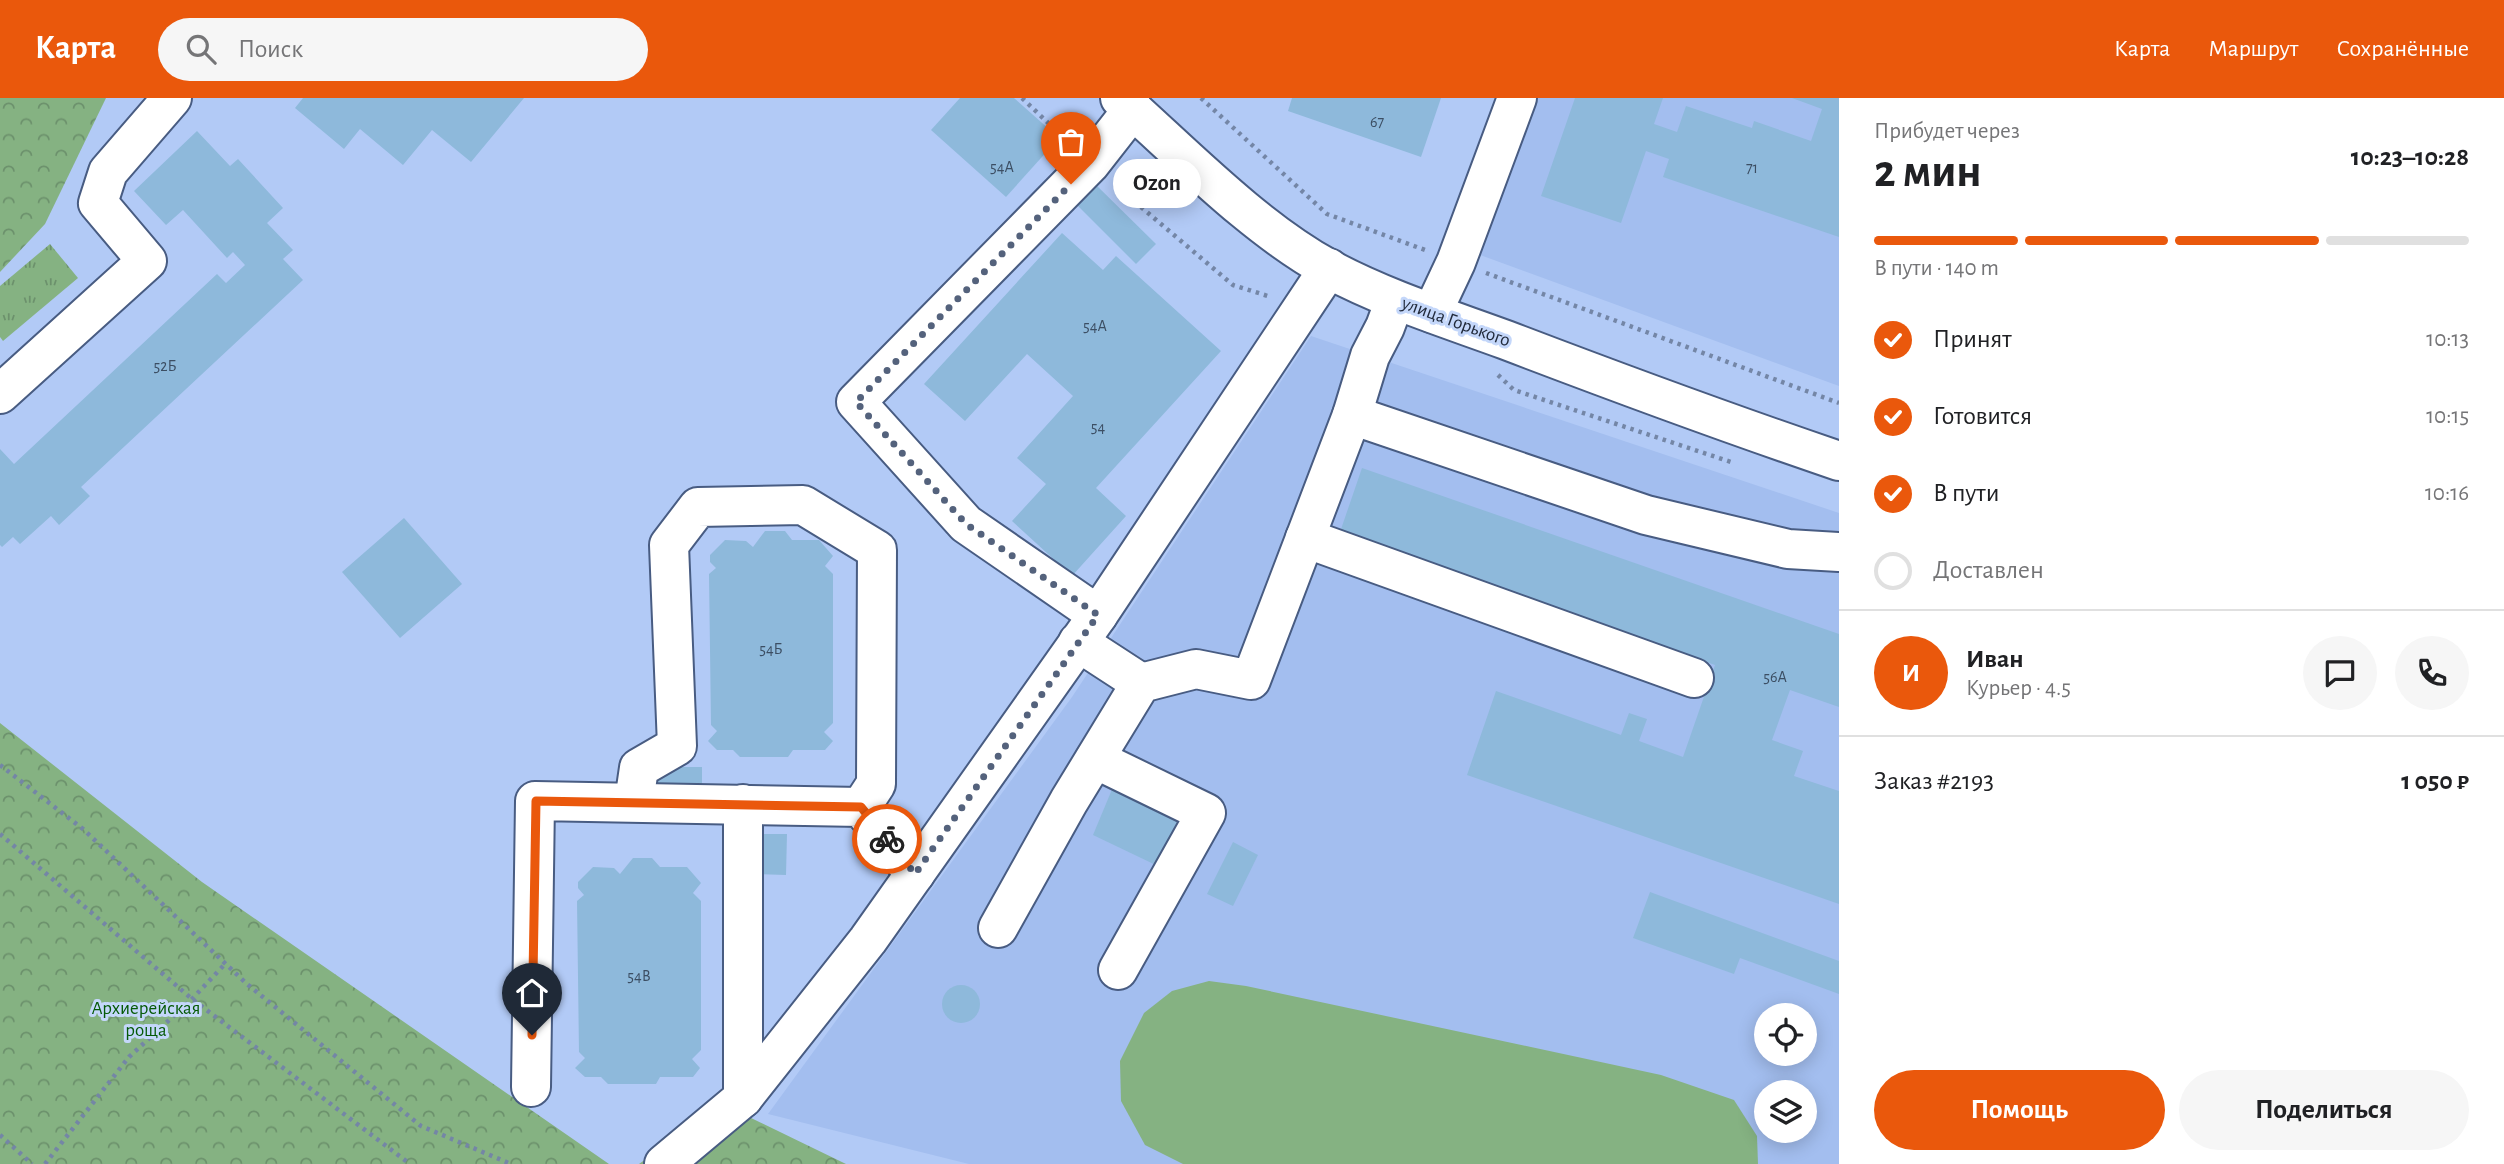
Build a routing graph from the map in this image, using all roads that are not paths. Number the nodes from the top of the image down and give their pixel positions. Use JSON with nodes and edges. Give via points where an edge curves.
{"nodes":[{"id":1,"x":173,"y":98,"type":"edge"},
{"id":2,"x":1517,"y":98,"type":"edge"},
{"id":3,"x":1127,"y":104,"type":"edge"},
{"id":4,"x":1329,"y":268,"type":"junction"},
{"id":5,"x":1395,"y":300,"type":"junction"},
{"id":6,"x":1433,"y":313,"type":"junction"},
{"id":7,"x":0,"y":394,"type":"edge"},
{"id":8,"x":1352,"y":415,"type":"junction"},
{"id":9,"x":1839,"y":461,"type":"edge"},
{"id":10,"x":1305,"y":538,"type":"junction"},
{"id":11,"x":1839,"y":552,"type":"edge"},
{"id":12,"x":1088,"y":629,"type":"junction"},
{"id":13,"x":1694,"y":678,"type":"dead end"},
{"id":14,"x":1141,"y":683,"type":"junction"},
{"id":15,"x":1095,"y":759,"type":"junction"},
{"id":16,"x":634,"y":802,"type":"junction"},
{"id":17,"x":743,"y":804,"type":"junction"},
{"id":18,"x":861,"y":807,"type":"junction"},
{"id":19,"x":915,"y":874,"type":"junction"},
{"id":20,"x":998,"y":928,"type":"dead end"},
{"id":21,"x":1118,"y":970,"type":"dead end"},
{"id":22,"x":531,"y":1087,"type":"dead end"},
{"id":23,"x":743,"y":1098,"type":"junction"},
{"id":24,"x":664,"y":1164,"type":"edge"}],
"edges":[{"from":1,"to":7,"type":"street","via":[[108,172],[98,203],[147,261]]},
{"from":2,"to":6,"type":"street"},
{"from":3,"to":4,"type":"street","name":"улица Горького","via":[[1269,228]]},
{"from":3,"to":12,"type":"street","via":[[1090,164],[856,402],[966,524]]},
{"from":4,"to":5,"type":"street","name":"улица Горького"},
{"from":4,"to":12,"type":"street"},
{"from":5,"to":6,"type":"street","name":"улица Горького"},
{"from":5,"to":8,"type":"street","via":[[1370,356]]},
{"from":6,"to":9,"type":"street","name":"улица Горького","via":[[1697,413]]},
{"from":8,"to":10,"type":"street"},
{"from":8,"to":11,"type":"street","via":[[1646,514],[1788,549]]},
{"from":10,"to":13,"type":"street"},
{"from":10,"to":14,"type":"street","via":[[1251,680],[1196,669]]},
{"from":12,"to":14,"type":"street"},
{"from":12,"to":19,"type":"street"},
{"from":14,"to":15,"type":"street"},
{"from":15,"to":20,"type":"street"},
{"from":15,"to":21,"type":"street","via":[[1206,814]]},
{"from":16,"to":17,"type":"street"},
{"from":16,"to":18,"type":"street","via":[[639,768],[677,746],[669,545],[698,507],[803,505],[877,550],[876,784]]},
{"from":16,"to":22,"type":"street","via":[[536,801]]},
{"from":17,"to":18,"type":"street"},
{"from":17,"to":23,"type":"street"},
{"from":18,"to":19,"type":"street"},
{"from":19,"to":23,"type":"street"},
{"from":23,"to":24,"type":"street"}]}
